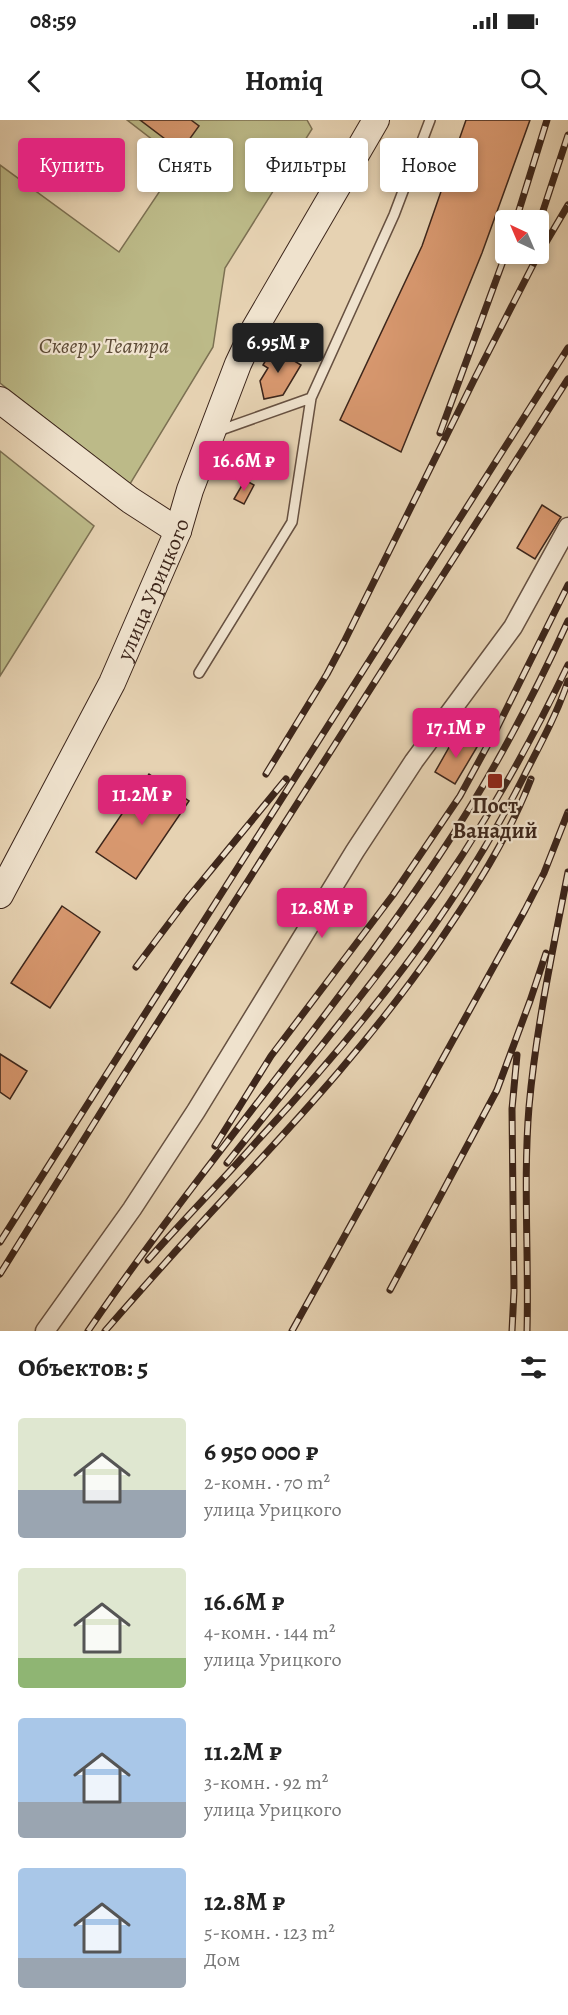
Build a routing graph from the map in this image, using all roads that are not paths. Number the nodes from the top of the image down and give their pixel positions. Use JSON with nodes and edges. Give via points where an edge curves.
{"nodes":[{"id":1,"x":376,"y":120,"type":"edge"},
{"id":2,"x":430,"y":120,"type":"edge"},
{"id":3,"x":311,"y":398,"type":"junction"},
{"id":4,"x":0,"y":399,"type":"edge"},
{"id":5,"x":213,"y":432,"type":"junction"},
{"id":6,"x":568,"y":527,"type":"edge"},
{"id":7,"x":178,"y":531,"type":"junction"},
{"id":8,"x":199,"y":673,"type":"dead end"},
{"id":9,"x":0,"y":895,"type":"edge"},
{"id":10,"x":45,"y":1331,"type":"edge"}],
"edges":[{"from":1,"to":5,"type":"street","name":"улица Урицкого","via":[[255,328]]},
{"from":2,"to":3,"type":"lane","via":[[394,215]]},
{"from":3,"to":5,"type":"lane"},
{"from":3,"to":8,"type":"lane","via":[[292,522]]},
{"from":4,"to":7,"type":"street","via":[[130,500]]},
{"from":5,"to":7,"type":"street","name":"улица Урицкого"},
{"from":6,"to":10,"type":"street","via":[[513,627],[407,771],[196,1111]]},
{"from":7,"to":9,"type":"street","name":"улица Урицкого","via":[[112,683]]}]}
